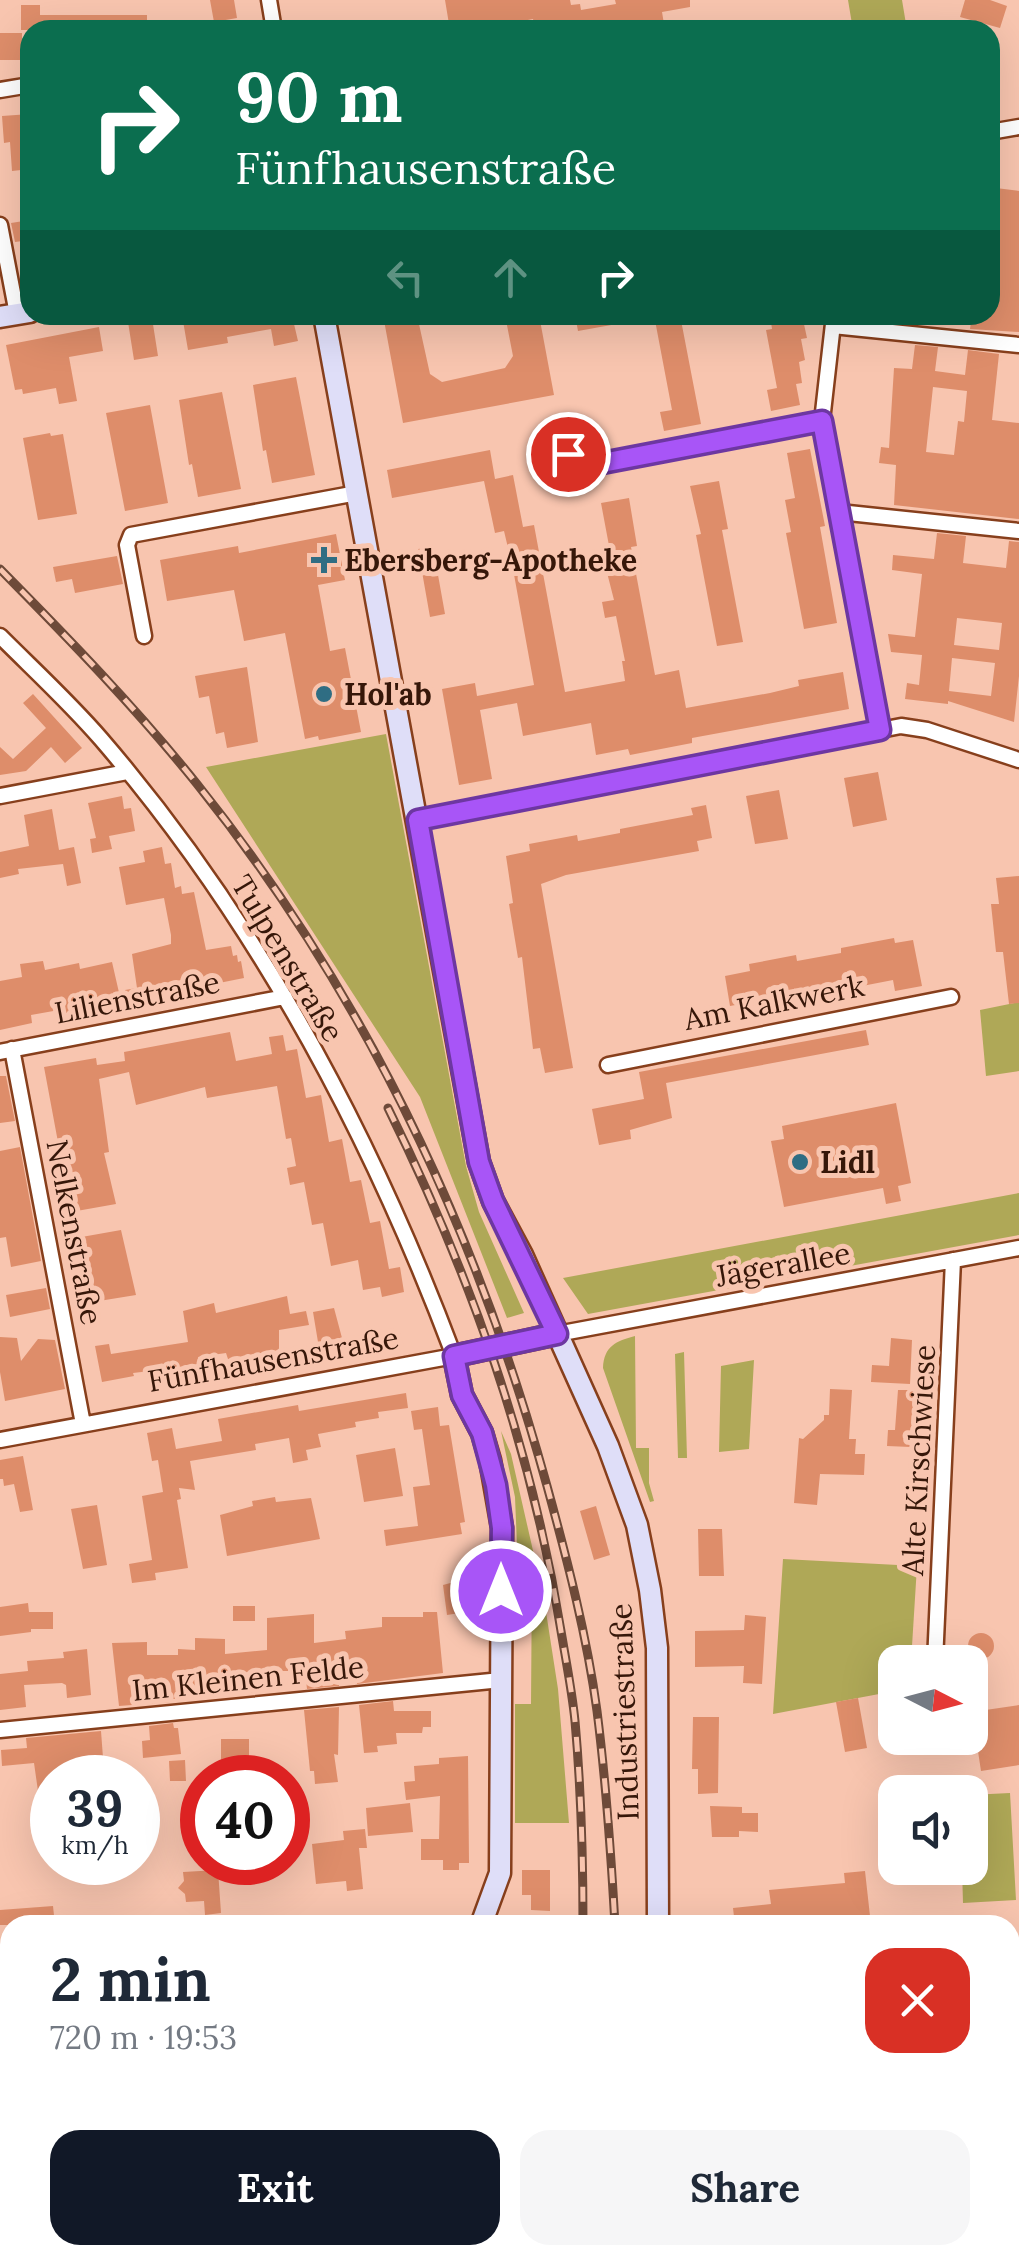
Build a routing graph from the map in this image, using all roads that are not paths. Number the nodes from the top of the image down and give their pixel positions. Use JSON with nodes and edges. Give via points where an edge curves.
{"nodes":[{"id":1,"x":0,"y":225,"type":"edge"},
{"id":2,"x":16,"y":314,"type":"edge"},
{"id":3,"x":326,"y":325,"type":"edge"},
{"id":4,"x":833,"y":325,"type":"edge"},
{"id":5,"x":871,"y":325,"type":"edge"},
{"id":6,"x":1019,"y":345,"type":"edge"},
{"id":7,"x":822,"y":421,"type":"junction"},
{"id":8,"x":568,"y":454,"type":"dead end"},
{"id":9,"x":357,"y":493,"type":"junction"},
{"id":10,"x":839,"y":512,"type":"junction"},
{"id":11,"x":1019,"y":531,"type":"edge"},
{"id":12,"x":0,"y":636,"type":"edge"},
{"id":13,"x":144,"y":636,"type":"dead end"},
{"id":14,"x":880,"y":730,"type":"junction"},
{"id":15,"x":1019,"y":760,"type":"edge"},
{"id":16,"x":127,"y":772,"type":"junction"},
{"id":17,"x":0,"y":796,"type":"edge"},
{"id":18,"x":418,"y":820,"type":"junction"},
{"id":19,"x":285,"y":997,"type":"junction"},
{"id":20,"x":951,"y":997,"type":"dead end"},
{"id":21,"x":6,"y":1050,"type":"edge"},
{"id":22,"x":608,"y":1065,"type":"dead end"},
{"id":23,"x":1019,"y":1248,"type":"edge"},
{"id":24,"x":953,"y":1260,"type":"junction"},
{"id":25,"x":557,"y":1334,"type":"junction"},
{"id":26,"x":454,"y":1356,"type":"junction"},
{"id":27,"x":83,"y":1424,"type":"junction"},
{"id":28,"x":0,"y":1440,"type":"edge"},
{"id":29,"x":936,"y":1645,"type":"edge"},
{"id":30,"x":501,"y":1680,"type":"junction"},
{"id":31,"x":0,"y":1730,"type":"edge"},
{"id":32,"x":485,"y":1915,"type":"edge"},
{"id":33,"x":658,"y":1915,"type":"edge"}],
"edges":[{"from":1,"to":2,"type":"street"},
{"from":3,"to":9,"type":"street"},
{"from":4,"to":7,"type":"street"},
{"from":5,"to":6,"type":"street"},
{"from":7,"to":8,"type":"street","via":[[597,464]]},
{"from":7,"to":10,"type":"street"},
{"from":9,"to":13,"type":"street","via":[[131,535]]},
{"from":9,"to":18,"type":"street"},
{"from":10,"to":11,"type":"street"},
{"from":10,"to":14,"type":"street"},
{"from":12,"to":16,"type":"street","name":"Tulpenstraße"},
{"from":14,"to":15,"type":"street","via":[[927,730]]},
{"from":14,"to":18,"type":"street"},
{"from":16,"to":17,"type":"street"},
{"from":16,"to":19,"type":"street","name":"Tulpenstraße","via":[[219,893]]},
{"from":18,"to":25,"type":"street","via":[[479,1162]]},
{"from":19,"to":21,"type":"street","name":"Lilienstraße"},
{"from":19,"to":26,"type":"street","name":"Tulpenstraße","via":[[373,1164]]},
{"from":20,"to":22,"type":"street","name":"Am Kalkwerk"},
{"from":21,"to":27,"type":"street","name":"Nelkenstraße"},
{"from":23,"to":24,"type":"street","name":"Jägerallee"},
{"from":24,"to":25,"type":"street","name":"Jägerallee"},
{"from":24,"to":29,"type":"street","name":"Alte Kirschwiese"},
{"from":25,"to":26,"type":"street","name":"Fünfhausenstraße"},
{"from":25,"to":33,"type":"street","name":"Industriestraße","via":[[608,1446],[650,1590],[657,1648]]},
{"from":26,"to":27,"type":"street","name":"Fünfhausenstraße"},
{"from":26,"to":30,"type":"street","via":[[496,1485]]},
{"from":27,"to":28,"type":"street","name":"Fünfhausenstraße"},
{"from":30,"to":31,"type":"street","name":"Im Kleinen Felde"},
{"from":30,"to":32,"type":"street","via":[[500,1873]]}]}
